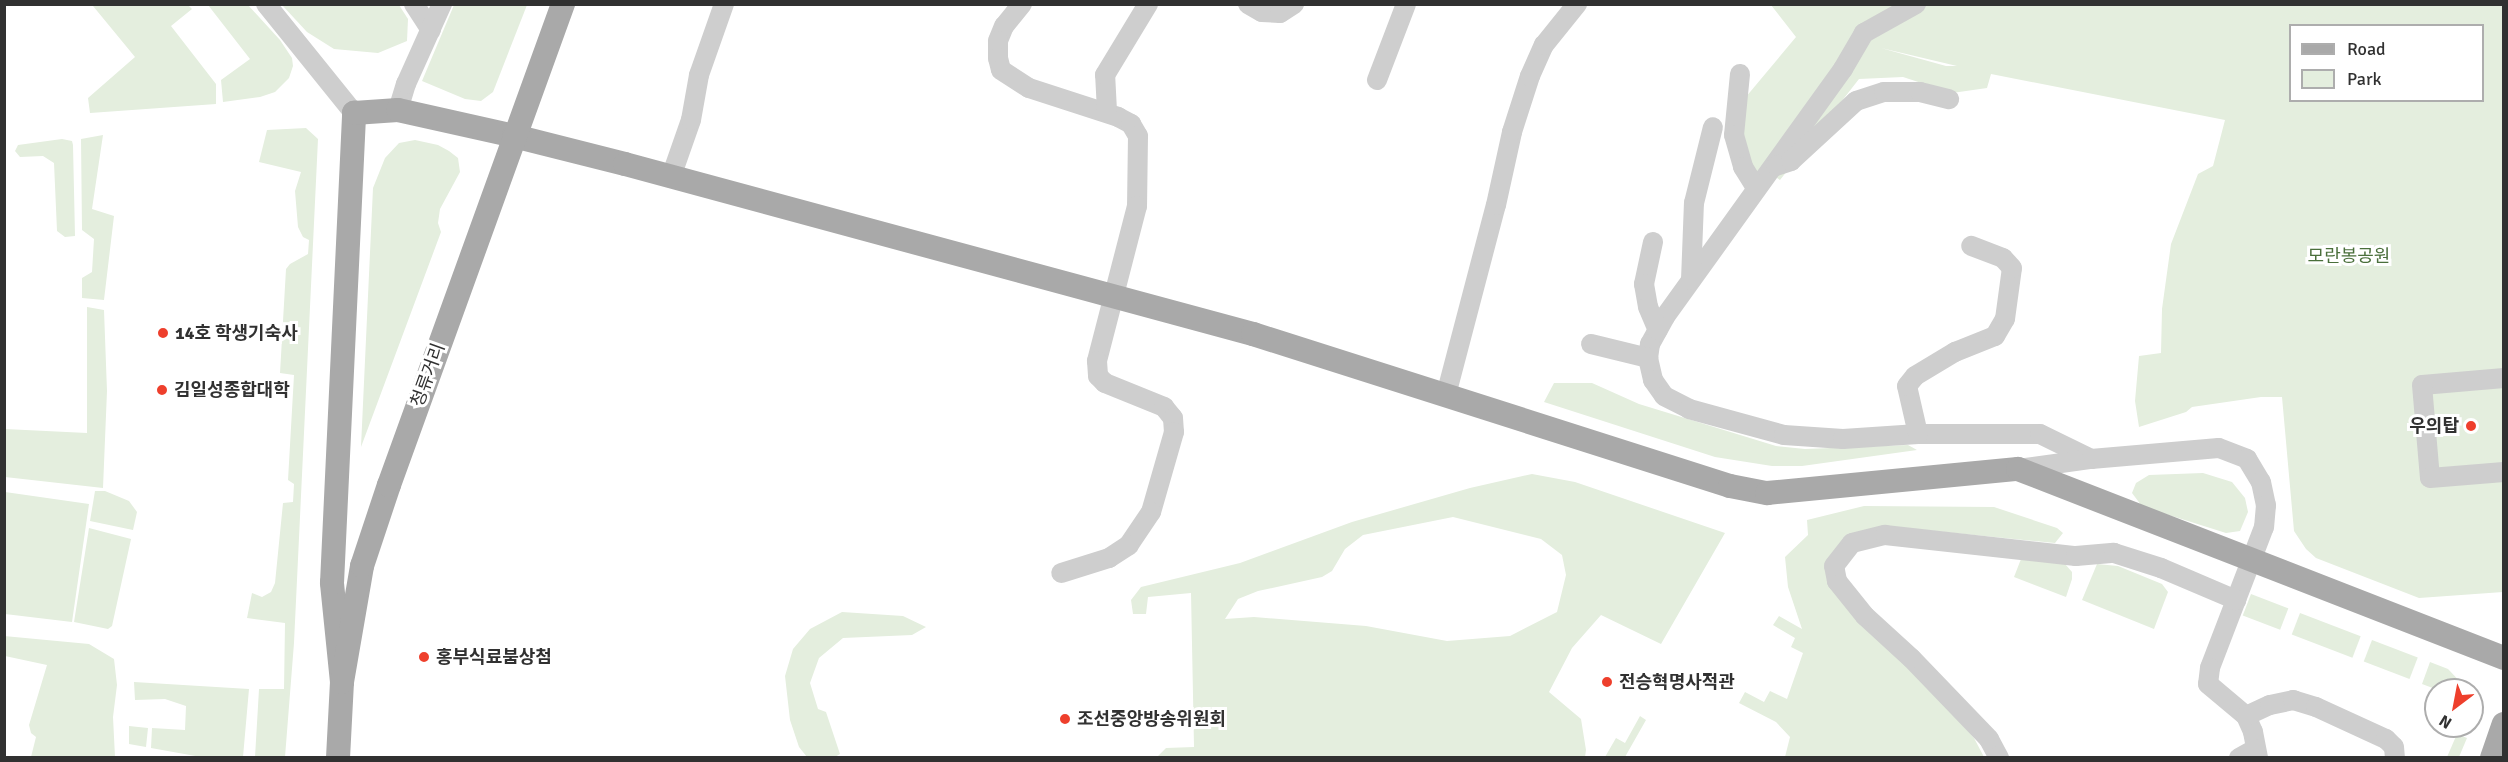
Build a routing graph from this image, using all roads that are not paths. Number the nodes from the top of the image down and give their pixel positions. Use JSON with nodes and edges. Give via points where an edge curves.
{"nodes":[{"id":1,"x":266,"y":4,"type":"edge"},
{"id":2,"x":414,"y":4,"type":"edge"},
{"id":3,"x":442,"y":4,"type":"edge"},
{"id":4,"x":563,"y":4,"type":"edge"},
{"id":5,"x":724,"y":4,"type":"edge"},
{"id":6,"x":1022,"y":4,"type":"edge"},
{"id":7,"x":1148,"y":4,"type":"edge"},
{"id":8,"x":1248,"y":4,"type":"edge"},
{"id":9,"x":1294,"y":4,"type":"edge"},
{"id":10,"x":1406,"y":4,"type":"edge"},
{"id":11,"x":1577,"y":4,"type":"edge"},
{"id":12,"x":1916,"y":4,"type":"edge"},
{"id":13,"x":431,"y":30,"type":"junction"},
{"id":14,"x":1740,"y":74,"type":"dead end"},
{"id":15,"x":1377,"y":80,"type":"dead end"},
{"id":16,"x":1949,"y":99,"type":"dead end"},
{"id":17,"x":398,"y":110,"type":"junction"},
{"id":18,"x":1107,"y":111,"type":"junction"},
{"id":19,"x":354,"y":113,"type":"junction"},
{"id":20,"x":1713,"y":127,"type":"dead end"},
{"id":21,"x":514,"y":136,"type":"junction"},
{"id":22,"x":1770,"y":168,"type":"junction"},
{"id":23,"x":671,"y":177,"type":"junction"},
{"id":24,"x":1756,"y":188,"type":"junction"},
{"id":25,"x":1653,"y":242,"type":"dead end"},
{"id":26,"x":1971,"y":246,"type":"dead end"},
{"id":27,"x":1691,"y":280,"type":"junction"},
{"id":28,"x":1112,"y":296,"type":"junction"},
{"id":29,"x":1658,"y":330,"type":"junction"},
{"id":30,"x":1591,"y":344,"type":"dead end"},
{"id":31,"x":1648,"y":358,"type":"junction"},
{"id":32,"x":2504,"y":378,"type":"edge"},
{"id":33,"x":1446,"y":395,"type":"junction"},
{"id":34,"x":1918,"y":434,"type":"junction"},
{"id":35,"x":2091,"y":459,"type":"junction"},
{"id":36,"x":2018,"y":469,"type":"junction"},
{"id":37,"x":2504,"y":472,"type":"edge"},
{"id":38,"x":2252,"y":561,"type":"junction"},
{"id":39,"x":1061,"y":573,"type":"dead end"},
{"id":40,"x":2236,"y":600,"type":"junction"},
{"id":41,"x":2504,"y":658,"type":"edge"},
{"id":42,"x":342,"y":682,"type":"junction"},
{"id":43,"x":2246,"y":716,"type":"junction"},
{"id":44,"x":2504,"y":724,"type":"edge"},
{"id":45,"x":2251,"y":754,"type":"edge"},
{"id":46,"x":338,"y":758,"type":"edge"},
{"id":47,"x":1999,"y":758,"type":"edge"},
{"id":48,"x":2396,"y":758,"type":"edge"},
{"id":49,"x":2492,"y":758,"type":"edge"}],
"edges":[{"from":1,"to":19,"type":"street"},
{"from":2,"to":13,"type":"street"},
{"from":3,"to":13,"type":"street"},
{"from":4,"to":21,"type":"main road","name":"청류거리"},
{"from":5,"to":23,"type":"street","via":[[699,75],[691,120]]},
{"from":6,"to":18,"type":"street","via":[[1004,26],[998,41],[1002,70],[1029,88]]},
{"from":7,"to":18,"type":"street","via":[[1106,75]]},
{"from":8,"to":9,"type":"street","via":[[1262,12],[1280,13]]},
{"from":10,"to":15,"type":"street"},
{"from":11,"to":33,"type":"street","via":[[1544,45],[1527,87],[1512,132]]},
{"from":12,"to":22,"type":"street","via":[[1864,33],[1843,69]]},
{"from":13,"to":17,"type":"street"},
{"from":14,"to":24,"type":"street","via":[[1734,135],[1743,167]]},
{"from":16,"to":22,"type":"street","via":[[1920,92],[1884,92],[1856,101],[1791,160]]},
{"from":17,"to":19,"type":"main road"},
{"from":17,"to":21,"type":"main road"},
{"from":18,"to":28,"type":"street","via":[[1131,124],[1138,136],[1137,206]]},
{"from":19,"to":42,"type":"main road","via":[[332,583]]},
{"from":20,"to":27,"type":"street","via":[[1694,203]]},
{"from":21,"to":23,"type":"main road"},
{"from":21,"to":42,"type":"main road","name":"청류거리","via":[[362,566]]},
{"from":22,"to":24,"type":"street"},
{"from":23,"to":28,"type":"main road"},
{"from":24,"to":27,"type":"street"},
{"from":25,"to":29,"type":"street","via":[[1644,284]]},
{"from":26,"to":34,"type":"street","via":[[2002,258],[2012,268],[2005,319],[1995,336],[1955,352],[1915,376],[1907,386]]},
{"from":27,"to":29,"type":"street"},
{"from":28,"to":33,"type":"main road","via":[[1253,334]]},
{"from":28,"to":39,"type":"street","via":[[1096,361],[1098,376],[1105,383],[1164,407],[1173,418],[1174,432],[1151,512],[1130,545],[1109,558]]},
{"from":29,"to":31,"type":"street"},
{"from":30,"to":31,"type":"street"},
{"from":31,"to":34,"type":"street","via":[[1653,380],[1664,396],[1689,409],[1726,420],[1794,435],[1843,439]]},
{"from":32,"to":37,"type":"street","via":[[2422,385],[2430,478]]},
{"from":33,"to":36,"type":"main road","via":[[1706,481],[1767,493]]},
{"from":34,"to":35,"type":"street","via":[[2040,434]]},
{"from":35,"to":36,"type":"street"},
{"from":35,"to":38,"type":"street","via":[[2219,448],[2247,459],[2261,482],[2266,505],[2264,526]]},
{"from":36,"to":38,"type":"main road"},
{"from":38,"to":40,"type":"street"},
{"from":38,"to":41,"type":"main road"},
{"from":40,"to":43,"type":"street","via":[[2210,668],[2208,684]]},
{"from":40,"to":47,"type":"street","via":[[2114,553],[2076,556],[1885,535],[1852,543],[1834,566],[1837,581],[1865,616],[1989,739]]},
{"from":42,"to":46,"type":"main road","name":"청류거리"},
{"from":43,"to":45,"type":"street","via":[[2253,732]]},
{"from":43,"to":48,"type":"street","via":[[2293,700],[2386,739],[2394,747]]},
{"from":44,"to":49,"type":"main road"}]}
